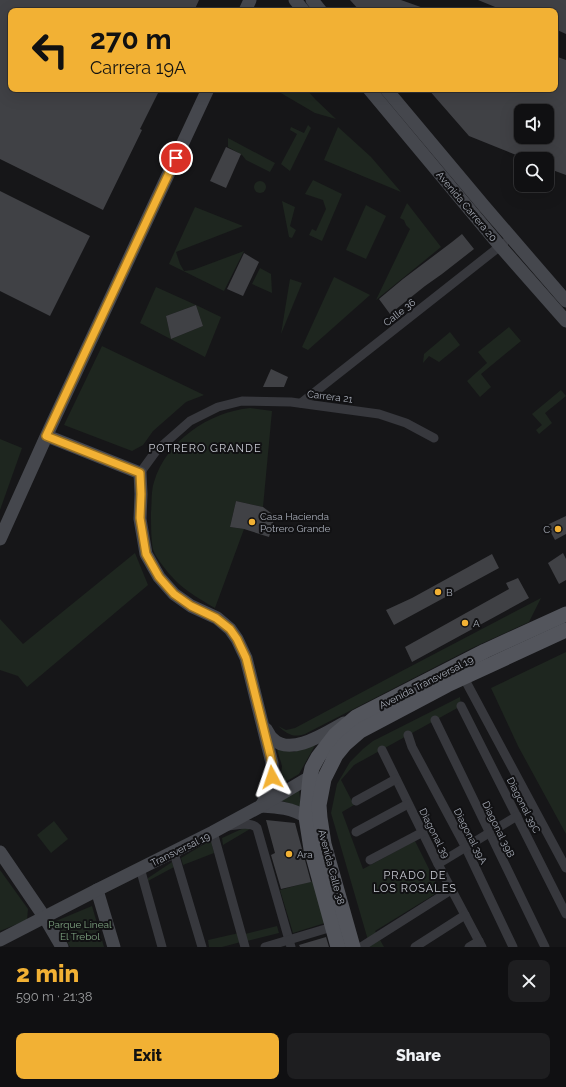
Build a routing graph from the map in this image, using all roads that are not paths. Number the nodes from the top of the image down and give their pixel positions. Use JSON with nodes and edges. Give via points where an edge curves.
{"nodes":[{"id":1,"x":295,"y":0,"type":"edge"},
{"id":2,"x":312,"y":0,"type":"edge"},
{"id":3,"x":302,"y":8,"type":"edge"},
{"id":4,"x":319,"y":8,"type":"edge"},
{"id":5,"x":207,"y":92,"type":"edge"},
{"id":6,"x":372,"y":92,"type":"edge"},
{"id":7,"x":389,"y":92,"type":"edge"},
{"id":8,"x":511,"y":237,"type":"junction"},
{"id":9,"x":500,"y":246,"type":"junction"},
{"id":10,"x":566,"y":301,"type":"edge"},
{"id":11,"x":566,"y":321,"type":"edge"},
{"id":12,"x":301,"y":403,"type":"junction"},
{"id":13,"x":46,"y":436,"type":"junction"},
{"id":14,"x":434,"y":438,"type":"dead end"},
{"id":15,"x":140,"y":473,"type":"junction"},
{"id":16,"x":0,"y":539,"type":"edge"},
{"id":17,"x":566,"y":614,"type":"edge"},
{"id":18,"x":566,"y":630,"type":"edge"},
{"id":19,"x":464,"y":678,"type":"junction"},
{"id":20,"x":461,"y":706,"type":"dead end"},
{"id":21,"x":356,"y":717,"type":"junction"},
{"id":22,"x":435,"y":720,"type":"dead end"},
{"id":23,"x":263,"y":724,"type":"junction"},
{"id":24,"x":408,"y":735,"type":"dead end"},
{"id":25,"x":345,"y":744,"type":"joint"},
{"id":26,"x":382,"y":750,"type":"dead end"},
{"id":27,"x":310,"y":777,"type":"junction"},
{"id":28,"x":396,"y":779,"type":"junction"},
{"id":29,"x":356,"y":801,"type":"dead end"},
{"id":30,"x":408,"y":804,"type":"junction"},
{"id":31,"x":261,"y":806,"type":"junction"},
{"id":32,"x":517,"y":816,"type":"junction"},
{"id":33,"x":306,"y":817,"type":"junction"},
{"id":34,"x":219,"y":829,"type":"junction"},
{"id":35,"x":356,"y":832,"type":"dead end"},
{"id":36,"x":423,"y":832,"type":"junction"},
{"id":37,"x":490,"y":834,"type":"junction"},
{"id":38,"x":466,"y":848,"type":"junction"},
{"id":39,"x":0,"y":852,"type":"edge"},
{"id":40,"x":174,"y":853,"type":"junction"},
{"id":41,"x":370,"y":860,"type":"dead end"},
{"id":42,"x":438,"y":864,"type":"junction"},
{"id":43,"x":140,"y":868,"type":"junction"},
{"id":44,"x":566,"y":868,"type":"edge"},
{"id":45,"x":97,"y":890,"type":"junction"},
{"id":46,"x":451,"y":890,"type":"junction"},
{"id":47,"x":566,"y":914,"type":"edge"},
{"id":48,"x":465,"y":915,"type":"junction"},
{"id":49,"x":45,"y":918,"type":"junction"},
{"id":50,"x":332,"y":927,"type":"junction"},
{"id":51,"x":0,"y":940,"type":"edge"},
{"id":52,"x":290,"y":943,"type":"edge"},
{"id":53,"x":480,"y":944,"type":"edge"},
{"id":54,"x":62,"y":947,"type":"edge"},
{"id":55,"x":114,"y":947,"type":"edge"},
{"id":56,"x":162,"y":947,"type":"edge"},
{"id":57,"x":202,"y":947,"type":"edge"},
{"id":58,"x":245,"y":947,"type":"edge"},
{"id":59,"x":265,"y":947,"type":"edge"},
{"id":60,"x":338,"y":947,"type":"edge"},
{"id":61,"x":353,"y":947,"type":"edge"},
{"id":62,"x":361,"y":947,"type":"edge"},
{"id":63,"x":415,"y":947,"type":"edge"},
{"id":64,"x":469,"y":947,"type":"edge"},
{"id":65,"x":513,"y":947,"type":"edge"},
{"id":66,"x":545,"y":947,"type":"edge"}],
"edges":[{"from":1,"to":3,"type":"street"},
{"from":2,"to":4,"type":"street"},
{"from":5,"to":13,"type":"street"},
{"from":6,"to":9,"type":"street","name":"Avenida Carrera 20"},
{"from":7,"to":8,"type":"street","name":"Avenida Carrera 20"},
{"from":8,"to":9,"type":"street","name":"Calle 36"},
{"from":8,"to":10,"type":"street","name":"Avenida Carrera 20"},
{"from":9,"to":11,"type":"street","name":"Avenida Carrera 20"},
{"from":9,"to":12,"type":"street","name":"Calle 36"},
{"from":12,"to":14,"type":"street","name":"Carrera 21","via":[[388,416]]},
{"from":12,"to":15,"type":"street","name":"Carrera 21","via":[[242,401],[218,407],[190,421],[171,437],[156,451]]},
{"from":13,"to":15,"type":"street"},
{"from":13,"to":16,"type":"street"},
{"from":15,"to":23,"type":"street","via":[[140,518],[146,554],[159,577],[174,594],[230,629],[246,658]]},
{"from":17,"to":21,"type":"main road","name":"Avenida Transversal 19"},
{"from":18,"to":19,"type":"main road","name":"Avenida Transversal 19"},
{"from":19,"to":25,"type":"main road","name":"Avenida Transversal 19","via":[[360,731]]},
{"from":19,"to":44,"type":"street"},
{"from":20,"to":32,"type":"street","name":"Diagonal 39C"},
{"from":21,"to":23,"type":"street","via":[[308,742],[294,746],[281,744],[273,739]]},
{"from":21,"to":27,"type":"main road","name":"Avenida Transversal 19","via":[[318,756]]},
{"from":22,"to":37,"type":"street","name":"Diagonal 39B"},
{"from":23,"to":31,"type":"street","via":[[272,763],[272,777],[270,791]]},
{"from":24,"to":38,"type":"street","name":"Diagonal 39A"},
{"from":25,"to":61,"type":"main road","name":"Avenida Calle 38","via":[[324,779],[319,812],[324,844]]},
{"from":26,"to":28,"type":"street","name":"Diagonal 39"},
{"from":27,"to":31,"type":"street","name":"Transversal 19"},
{"from":27,"to":33,"type":"main road","name":"Avenida Calle 38"},
{"from":28,"to":29,"type":"street"},
{"from":28,"to":30,"type":"street","name":"Diagonal 39"},
{"from":30,"to":35,"type":"street"},
{"from":30,"to":36,"type":"street","name":"Diagonal 39"},
{"from":31,"to":33,"type":"street","via":[[290,809]]},
{"from":31,"to":34,"type":"street","name":"Transversal 19"},
{"from":32,"to":37,"type":"street"},
{"from":32,"to":47,"type":"street","name":"Diagonal 39C"},
{"from":33,"to":50,"type":"main road","name":"Avenida Calle 38","via":[[311,848]]},
{"from":34,"to":40,"type":"street","name":"Transversal 19"},
{"from":34,"to":52,"type":"street","via":[[250,824],[257,828]]},
{"from":34,"to":58,"type":"street"},
{"from":36,"to":41,"type":"street"},
{"from":36,"to":42,"type":"street","name":"Diagonal 39"},
{"from":37,"to":38,"type":"street"},
{"from":37,"to":66,"type":"street","name":"Diagonal 39B"},
{"from":38,"to":42,"type":"street"},
{"from":38,"to":65,"type":"street","name":"Diagonal 39A"},
{"from":39,"to":49,"type":"street"},
{"from":40,"to":43,"type":"street","name":"Transversal 19"},
{"from":40,"to":57,"type":"street"},
{"from":42,"to":46,"type":"street","name":"Diagonal 39"},
{"from":43,"to":45,"type":"street","name":"Transversal 19"},
{"from":43,"to":56,"type":"street"},
{"from":45,"to":49,"type":"street","name":"Transversal 19"},
{"from":45,"to":55,"type":"street"},
{"from":46,"to":48,"type":"street","name":"Diagonal 39"},
{"from":46,"to":62,"type":"street"},
{"from":48,"to":53,"type":"street","name":"Diagonal 39"},
{"from":48,"to":63,"type":"street"},
{"from":49,"to":51,"type":"street","name":"Transversal 19"},
{"from":49,"to":54,"type":"street"},
{"from":50,"to":52,"type":"street"},
{"from":50,"to":60,"type":"main road","name":"Avenida Calle 38"},
{"from":52,"to":59,"type":"street"},
{"from":53,"to":64,"type":"street"}]}
